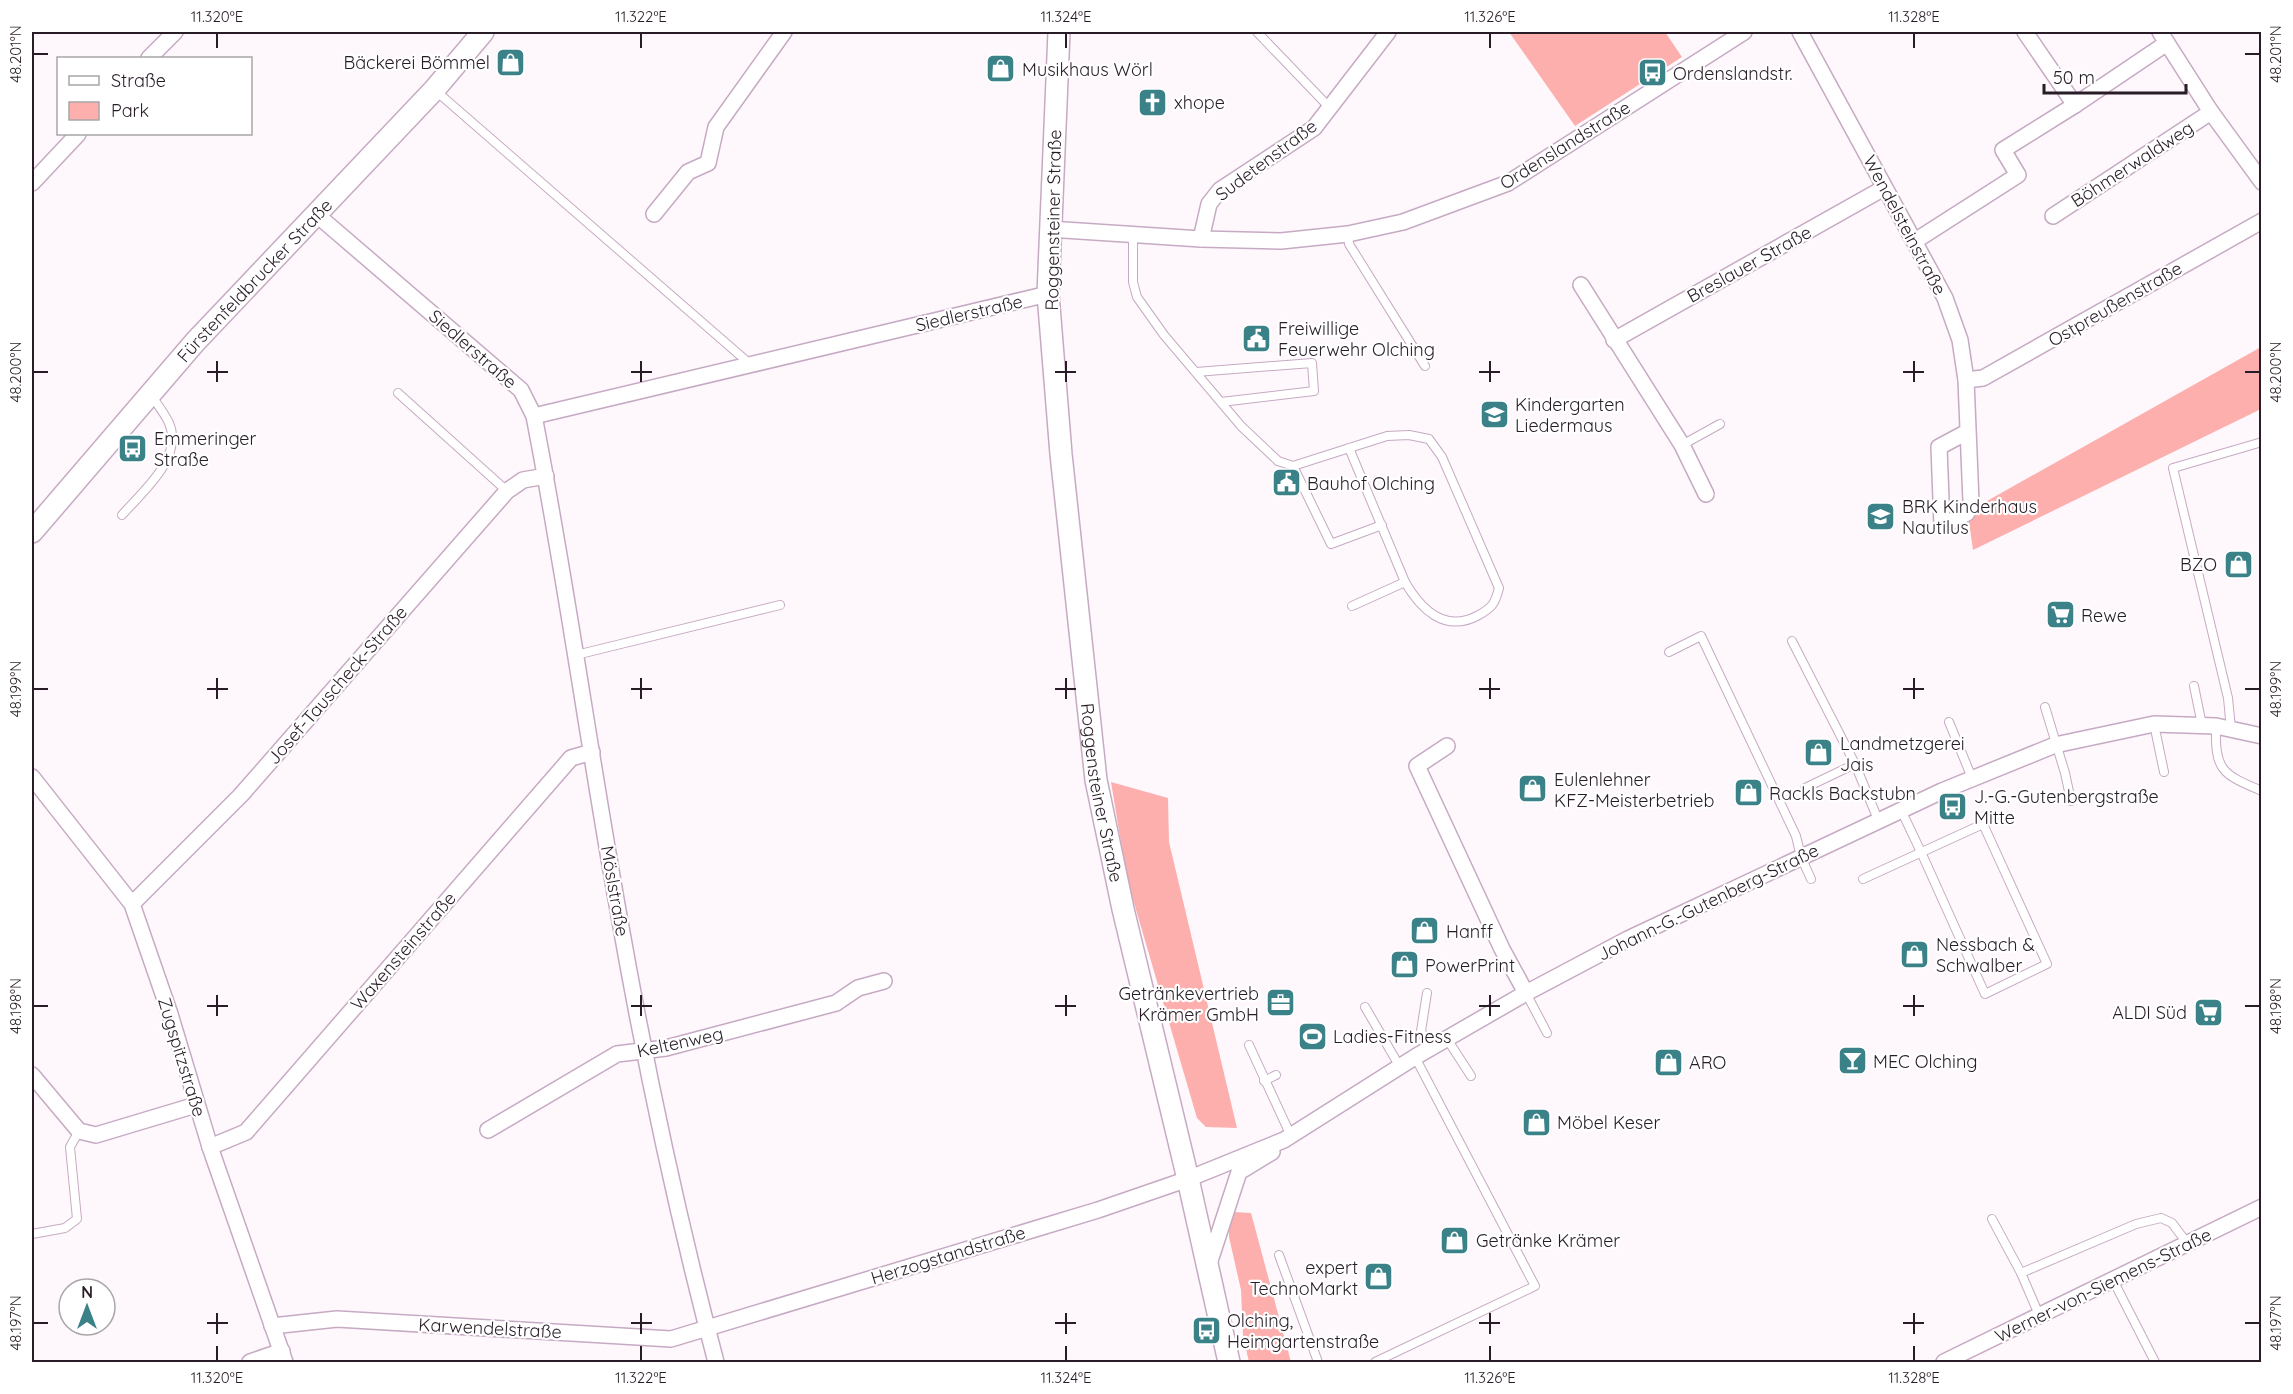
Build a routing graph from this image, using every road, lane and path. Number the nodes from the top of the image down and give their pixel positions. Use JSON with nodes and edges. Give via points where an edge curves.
{"nodes":[{"id":1,"x":175,"y":32,"type":"edge"},
{"id":2,"x":483,"y":32,"type":"edge"},
{"id":3,"x":784,"y":32,"type":"edge"},
{"id":4,"x":1059,"y":32,"type":"edge"},
{"id":5,"x":1257,"y":32,"type":"edge"},
{"id":6,"x":1744,"y":32,"type":"edge"},
{"id":7,"x":1800,"y":32,"type":"edge"},
{"id":8,"x":2025,"y":32,"type":"edge"},
{"id":9,"x":2162,"y":34,"type":"edge"},
{"id":10,"x":1380,"y":35,"type":"edge"},
{"id":11,"x":150,"y":57,"type":"edge"},
{"id":12,"x":434,"y":90,"type":"junction"},
{"id":13,"x":2076,"y":105,"type":"junction"},
{"id":14,"x":1329,"y":107,"type":"junction"},
{"id":15,"x":2211,"y":112,"type":"junction"},
{"id":16,"x":77,"y":135,"type":"edge"},
{"id":17,"x":2262,"y":182,"type":"edge"},
{"id":18,"x":32,"y":183,"type":"edge"},
{"id":19,"x":1884,"y":188,"type":"junction"},
{"id":20,"x":654,"y":214,"type":"dead end"},
{"id":21,"x":317,"y":215,"type":"junction"},
{"id":22,"x":2053,"y":216,"type":"dead end"},
{"id":23,"x":2262,"y":221,"type":"edge"},
{"id":24,"x":1049,"y":229,"type":"junction"},
{"id":25,"x":1133,"y":234,"type":"junction"},
{"id":26,"x":1348,"y":234,"type":"junction"},
{"id":27,"x":1201,"y":239,"type":"junction"},
{"id":28,"x":1915,"y":242,"type":"junction"},
{"id":29,"x":1581,"y":285,"type":"dead end"},
{"id":30,"x":1048,"y":294,"type":"junction"},
{"id":31,"x":1614,"y":340,"type":"junction"},
{"id":32,"x":750,"y":364,"type":"junction"},
{"id":33,"x":1425,"y":366,"type":"dead end"},
{"id":34,"x":1196,"y":372,"type":"junction"},
{"id":35,"x":1966,"y":380,"type":"junction"},
{"id":36,"x":398,"y":393,"type":"dead end"},
{"id":37,"x":151,"y":394,"type":"junction"},
{"id":38,"x":1221,"y":402,"type":"junction"},
{"id":39,"x":534,"y":416,"type":"junction"},
{"id":40,"x":1720,"y":424,"type":"dead end"},
{"id":41,"x":1967,"y":432,"type":"junction"},
{"id":42,"x":2262,"y":442,"type":"edge"},
{"id":43,"x":1682,"y":445,"type":"junction"},
{"id":44,"x":1349,"y":448,"type":"junction"},
{"id":45,"x":1293,"y":466,"type":"junction"},
{"id":46,"x":546,"y":476,"type":"junction"},
{"id":47,"x":507,"y":491,"type":"junction"},
{"id":48,"x":1706,"y":494,"type":"dead end"},
{"id":49,"x":122,"y":515,"type":"dead end"},
{"id":50,"x":1382,"y":525,"type":"junction"},
{"id":51,"x":32,"y":532,"type":"edge"},
{"id":52,"x":1405,"y":582,"type":"junction"},
{"id":53,"x":780,"y":605,"type":"dead end"},
{"id":54,"x":1352,"y":606,"type":"dead end"},
{"id":55,"x":1792,"y":640,"type":"dead end"},
{"id":56,"x":1668,"y":652,"type":"dead end"},
{"id":57,"x":576,"y":655,"type":"junction"},
{"id":58,"x":2194,"y":686,"type":"dead end"},
{"id":59,"x":2044,"y":707,"type":"dead end"},
{"id":60,"x":1949,"y":722,"type":"dead end"},
{"id":61,"x":2154,"y":724,"type":"junction"},
{"id":62,"x":2216,"y":726,"type":"junction"},
{"id":63,"x":2262,"y":736,"type":"edge"},
{"id":64,"x":2055,"y":745,"type":"junction"},
{"id":65,"x":1447,"y":746,"type":"dead end"},
{"id":66,"x":592,"y":752,"type":"junction"},
{"id":67,"x":1854,"y":764,"type":"junction"},
{"id":68,"x":2164,"y":772,"type":"dead end"},
{"id":69,"x":32,"y":777,"type":"edge"},
{"id":70,"x":1972,"y":778,"type":"junction"},
{"id":71,"x":1805,"y":788,"type":"dead end"},
{"id":72,"x":2262,"y":791,"type":"edge"},
{"id":73,"x":2072,"y":801,"type":"dead end"},
{"id":74,"x":1901,"y":810,"type":"junction"},
{"id":75,"x":1879,"y":822,"type":"junction"},
{"id":76,"x":1921,"y":852,"type":"junction"},
{"id":77,"x":1801,"y":858,"type":"junction"},
{"id":78,"x":1811,"y":879,"type":"dead end"},
{"id":79,"x":1863,"y":879,"type":"dead end"},
{"id":80,"x":132,"y":904,"type":"junction"},
{"id":81,"x":884,"y":981,"type":"dead end"},
{"id":82,"x":1426,"y":993,"type":"dead end"},
{"id":83,"x":1526,"y":993,"type":"junction"},
{"id":84,"x":1365,"y":1007,"type":"dead end"},
{"id":85,"x":1547,"y":1033,"type":"dead end"},
{"id":86,"x":1447,"y":1039,"type":"junction"},
{"id":87,"x":1249,"y":1045,"type":"dead end"},
{"id":88,"x":1430,"y":1049,"type":"junction"},
{"id":89,"x":644,"y":1051,"type":"junction"},
{"id":90,"x":1415,"y":1057,"type":"junction"},
{"id":91,"x":1400,"y":1066,"type":"junction"},
{"id":92,"x":32,"y":1075,"type":"edge"},
{"id":93,"x":1276,"y":1076,"type":"dead end"},
{"id":94,"x":1471,"y":1076,"type":"dead end"},
{"id":95,"x":1264,"y":1080,"type":"junction"},
{"id":96,"x":196,"y":1105,"type":"junction"},
{"id":97,"x":488,"y":1130,"type":"dead end"},
{"id":98,"x":79,"y":1131,"type":"junction"},
{"id":99,"x":1287,"y":1138,"type":"junction"},
{"id":100,"x":210,"y":1147,"type":"junction"},
{"id":101,"x":1188,"y":1179,"type":"junction"},
{"id":102,"x":2262,"y":1207,"type":"edge"},
{"id":103,"x":1992,"y":1219,"type":"dead end"},
{"id":104,"x":32,"y":1234,"type":"edge"},
{"id":105,"x":2187,"y":1243,"type":"junction"},
{"id":106,"x":1279,"y":1255,"type":"dead end"},
{"id":107,"x":1208,"y":1267,"type":"junction"},
{"id":108,"x":2021,"y":1273,"type":"junction"},
{"id":109,"x":2113,"y":1280,"type":"junction"},
{"id":110,"x":2040,"y":1317,"type":"junction"},
{"id":111,"x":272,"y":1326,"type":"junction"},
{"id":112,"x":707,"y":1328,"type":"junction"},
{"id":113,"x":284,"y":1357,"type":"edge"},
{"id":114,"x":1949,"y":1361,"type":"edge"},
{"id":115,"x":249,"y":1362,"type":"edge"},
{"id":116,"x":716,"y":1362,"type":"edge"},
{"id":117,"x":1228,"y":1362,"type":"edge"},
{"id":118,"x":1318,"y":1362,"type":"edge"},
{"id":119,"x":1375,"y":1362,"type":"edge"},
{"id":120,"x":2155,"y":1362,"type":"edge"}],
"edges":[{"from":1,"to":11,"type":"street"},
{"from":2,"to":12,"type":"main road","name":"Fürstenfeldbrucker Straße"},
{"from":3,"to":20,"type":"street","via":[[716,127],[708,163],[688,172]]},
{"from":4,"to":24,"type":"main road","name":"Roggensteiner Straße"},
{"from":5,"to":14,"type":"lane"},
{"from":6,"to":26,"type":"street","name":"Ordenslandstraße","via":[[1508,183],[1403,222]]},
{"from":7,"to":19,"type":"street","name":"Wendelsteinstraße"},
{"from":8,"to":13,"type":"street"},
{"from":9,"to":13,"type":"street"},
{"from":9,"to":15,"type":"street"},
{"from":10,"to":14,"type":"street","name":"Sudetenstraße"},
{"from":12,"to":21,"type":"main road","name":"Fürstenfeldbrucker Straße"},
{"from":12,"to":32,"type":"lane"},
{"from":13,"to":28,"type":"street","via":[[2003,150],[2018,175]]},
{"from":14,"to":27,"type":"street","name":"Sudetenstraße","via":[[1314,128],[1220,190],[1209,204]]},
{"from":15,"to":17,"type":"street"},
{"from":15,"to":22,"type":"street","name":"Böhmerwaldweg"},
{"from":16,"to":18,"type":"street"},
{"from":19,"to":28,"type":"street","name":"Wendelsteinstraße"},
{"from":19,"to":31,"type":"street","name":"Breslauer Straße"},
{"from":21,"to":37,"type":"main road","name":"Fürstenfeldbrucker Straße","via":[[195,342]]},
{"from":21,"to":39,"type":"street","name":"Siedlerstraße","via":[[521,390]]},
{"from":23,"to":35,"type":"street","name":"Ostpreußenstraße","via":[[1983,378]]},
{"from":24,"to":25,"type":"street","name":"Ordenslandstraße"},
{"from":24,"to":30,"type":"main road","name":"Roggensteiner Straße"},
{"from":25,"to":27,"type":"street","name":"Ordenslandstraße"},
{"from":25,"to":34,"type":"lane","via":[[1133,282],[1137,297]]},
{"from":26,"to":27,"type":"street","name":"Ordenslandstraße","via":[[1281,241]]},
{"from":26,"to":33,"type":"lane","via":[[1349,244]]},
{"from":28,"to":35,"type":"street","name":"Wendelsteinstraße","via":[[1960,340]]},
{"from":29,"to":31,"type":"street"},
{"from":30,"to":32,"type":"street","name":"Siedlerstraße"},
{"from":30,"to":101,"type":"main road","name":"Roggensteiner Straße","via":[[1096,780],[1125,920]]},
{"from":31,"to":43,"type":"street"},
{"from":32,"to":39,"type":"street","name":"Siedlerstraße"},
{"from":34,"to":38,"type":"lane"},
{"from":34,"to":38,"type":"lane","via":[[1312,363],[1314,391]]},
{"from":35,"to":41,"type":"street","name":"Wendelsteinstraße"},
{"from":36,"to":47,"type":"lane"},
{"from":37,"to":49,"type":"lane","via":[[170,425],[170,448],[163,467]]},
{"from":37,"to":51,"type":"main road","name":"Fürstenfeldbrucker Straße"},
{"from":38,"to":45,"type":"lane","via":[[1278,461]]},
{"from":39,"to":46,"type":"street","name":"Möslstraße"},
{"from":40,"to":43,"type":"lane"},
{"from":41,"to":41,"type":"street","name":"Wendelsteinstraße","via":[[1971,502],[1967,513],[1942,526],[1939,447]]},
{"from":42,"to":62,"type":"lane","via":[[2173,468],[2228,698]]},
{"from":43,"to":48,"type":"street"},
{"from":44,"to":45,"type":"lane"},
{"from":44,"to":50,"type":"lane"},
{"from":44,"to":52,"type":"lane","via":[[1387,436],[1429,439],[1442,457],[1500,588],[1496,602],[1486,611],[1455,622],[1440,620],[1430,613]]},
{"from":45,"to":50,"type":"lane","via":[[1331,544]]},
{"from":46,"to":47,"type":"street","name":"Josef-Tauscheck-Straße","via":[[524,480]]},
{"from":46,"to":57,"type":"street","name":"Möslstraße"},
{"from":47,"to":80,"type":"street","name":"Josef-Tauscheck-Straße","via":[[241,795]]},
{"from":50,"to":52,"type":"lane"},
{"from":52,"to":54,"type":"lane"},
{"from":53,"to":57,"type":"lane"},
{"from":55,"to":67,"type":"lane"},
{"from":56,"to":77,"type":"lane","via":[[1701,636],[1796,836]]},
{"from":57,"to":66,"type":"street","name":"Möslstraße"},
{"from":58,"to":62,"type":"lane"},
{"from":59,"to":64,"type":"lane"},
{"from":60,"to":70,"type":"lane"},
{"from":61,"to":62,"type":"street","name":"Johann-G.-Gutenberg-Straße"},
{"from":61,"to":64,"type":"street","name":"Johann-G.-Gutenberg-Straße"},
{"from":61,"to":68,"type":"lane"},
{"from":62,"to":63,"type":"street","name":"Johann-G.-Gutenberg-Straße"},
{"from":62,"to":72,"type":"lane","via":[[2218,760],[2225,772]]},
{"from":64,"to":70,"type":"street","name":"Johann-G.-Gutenberg-Straße"},
{"from":64,"to":73,"type":"lane"},
{"from":65,"to":83,"type":"street","via":[[1417,766]]},
{"from":66,"to":89,"type":"street","name":"Möslstraße"},
{"from":66,"to":100,"type":"street","name":"Waxensteinstraße","via":[[571,758],[246,1132]]},
{"from":67,"to":71,"type":"lane"},
{"from":67,"to":75,"type":"lane"},
{"from":69,"to":80,"type":"street","name":"Zugspitzstraße"},
{"from":70,"to":74,"type":"street","name":"Johann-G.-Gutenberg-Straße"},
{"from":74,"to":75,"type":"street","name":"Johann-G.-Gutenberg-Straße"},
{"from":74,"to":76,"type":"lane"},
{"from":75,"to":77,"type":"street","name":"Johann-G.-Gutenberg-Straße"},
{"from":76,"to":76,"type":"lane","via":[[1985,994],[2047,964],[1983,824]]},
{"from":76,"to":79,"type":"lane"},
{"from":77,"to":78,"type":"lane"},
{"from":77,"to":83,"type":"street","name":"Johann-G.-Gutenberg-Straße","via":[[1628,939]]},
{"from":80,"to":96,"type":"street","name":"Zugspitzstraße"},
{"from":81,"to":89,"type":"street","name":"Keltenweg","via":[[858,988],[836,1003]]},
{"from":82,"to":88,"type":"lane","via":[[1421,1031]]},
{"from":83,"to":85,"type":"lane"},
{"from":83,"to":86,"type":"street","name":"Johann-G.-Gutenberg-Straße"},
{"from":84,"to":91,"type":"lane"},
{"from":86,"to":88,"type":"street","name":"Johann-G.-Gutenberg-Straße"},
{"from":86,"to":94,"type":"lane"},
{"from":87,"to":95,"type":"lane"},
{"from":88,"to":90,"type":"street","name":"Johann-G.-Gutenberg-Straße"},
{"from":89,"to":97,"type":"street","name":"Keltenweg","via":[[617,1054]]},
{"from":89,"to":112,"type":"street","name":"Möslstraße"},
{"from":90,"to":91,"type":"street","name":"Johann-G.-Gutenberg-Straße"},
{"from":90,"to":119,"type":"lane","via":[[1535,1286]]},
{"from":91,"to":99,"type":"street","name":"Johann-G.-Gutenberg-Straße"},
{"from":92,"to":98,"type":"street"},
{"from":93,"to":95,"type":"lane"},
{"from":95,"to":99,"type":"lane"},
{"from":96,"to":98,"type":"street","via":[[96,1135]]},
{"from":96,"to":100,"type":"street","name":"Zugspitzstraße"},
{"from":98,"to":104,"type":"lane","via":[[70,1147],[77,1219],[65,1228]]},
{"from":99,"to":101,"type":"street","name":"Johann-G.-Gutenberg-Straße"},
{"from":99,"to":107,"type":"street","via":[[1268,1156],[1239,1172]]},
{"from":100,"to":111,"type":"street","name":"Zugspitzstraße"},
{"from":101,"to":107,"type":"main road","name":"Roggensteiner Straße"},
{"from":101,"to":112,"type":"street","name":"Herzogstandstraße"},
{"from":102,"to":105,"type":"street","name":"Werner-von-Siemens-Straße"},
{"from":103,"to":108,"type":"lane"},
{"from":105,"to":108,"type":"lane","via":[[2172,1223],[2161,1218],[2136,1224]]},
{"from":105,"to":109,"type":"street","name":"Werner-von-Siemens-Straße"},
{"from":106,"to":118,"type":"lane"},
{"from":107,"to":117,"type":"main road","name":"Roggensteiner Straße"},
{"from":108,"to":110,"type":"lane"},
{"from":109,"to":110,"type":"street","name":"Werner-von-Siemens-Straße"},
{"from":109,"to":120,"type":"lane"},
{"from":110,"to":114,"type":"street","name":"Werner-von-Siemens-Straße"},
{"from":111,"to":112,"type":"street","name":"Karwendelstraße","via":[[337,1319],[671,1339]]},
{"from":111,"to":113,"type":"street","name":"Zugspitzstraße"},
{"from":112,"to":116,"type":"street","name":"Möslstraße"},
{"from":113,"to":115,"type":"street"}]}
